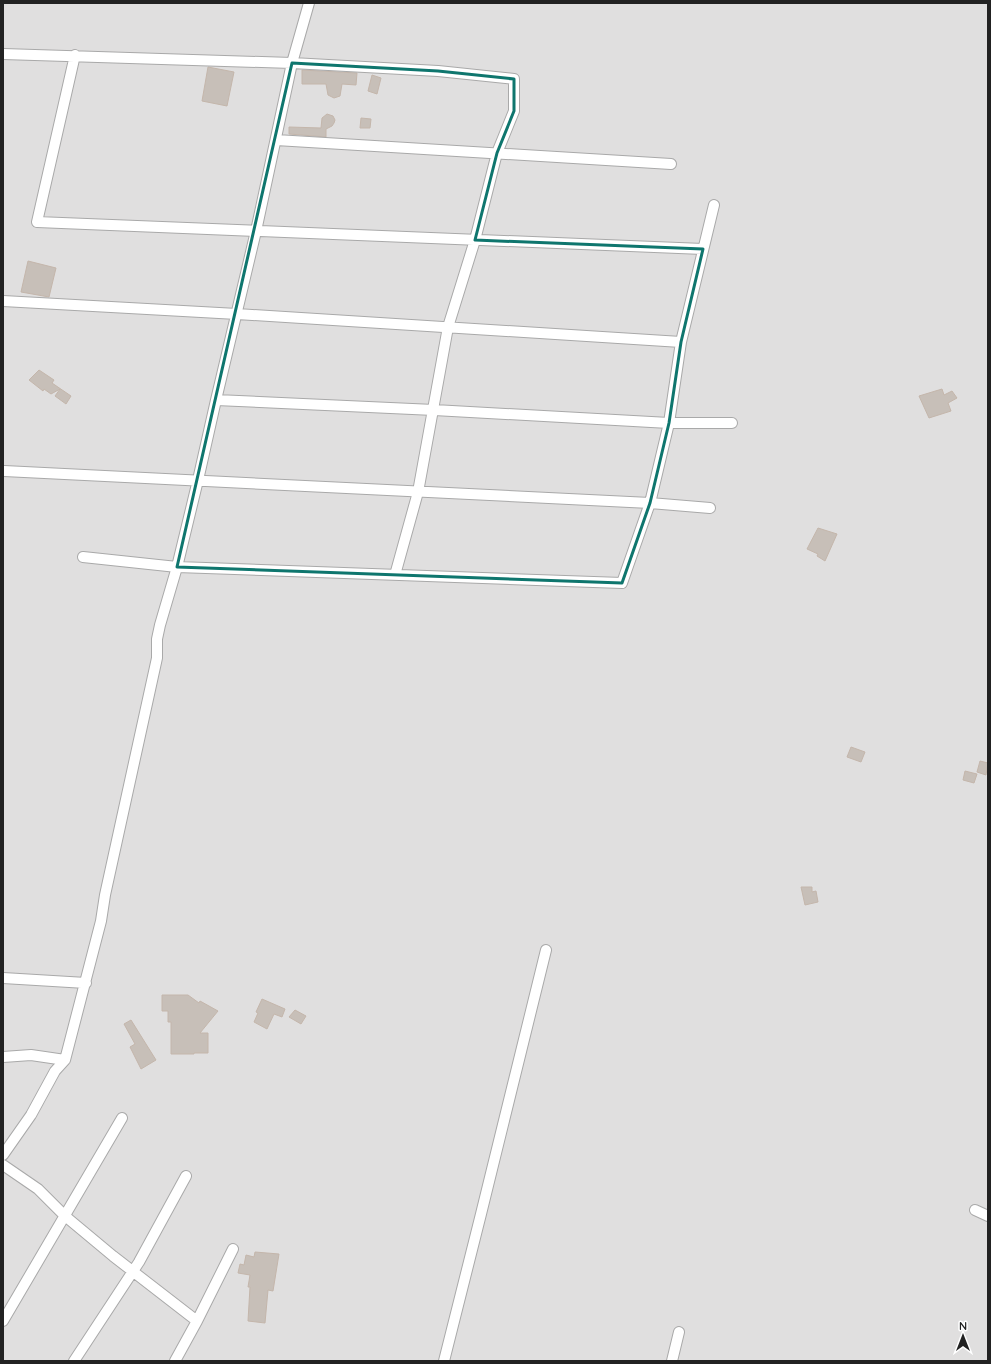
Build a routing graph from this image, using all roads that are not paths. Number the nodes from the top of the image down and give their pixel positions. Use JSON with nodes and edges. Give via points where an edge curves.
{"nodes":[{"id":1,"x":309,"y":3,"type":"edge"},
{"id":2,"x":3,"y":54,"type":"edge"},
{"id":3,"x":75,"y":55,"type":"junction"},
{"id":4,"x":292,"y":63,"type":"junction"},
{"id":5,"x":276,"y":140,"type":"junction"},
{"id":6,"x":497,"y":153,"type":"junction"},
{"id":7,"x":671,"y":164,"type":"dead end"},
{"id":8,"x":714,"y":205,"type":"dead end"},
{"id":9,"x":256,"y":231,"type":"junction"},
{"id":10,"x":475,"y":240,"type":"junction"},
{"id":11,"x":703,"y":249,"type":"junction"},
{"id":12,"x":3,"y":301,"type":"edge"},
{"id":13,"x":237,"y":314,"type":"junction"},
{"id":14,"x":448,"y":328,"type":"junction"},
{"id":15,"x":681,"y":342,"type":"junction"},
{"id":16,"x":216,"y":400,"type":"junction"},
{"id":17,"x":434,"y":410,"type":"junction"},
{"id":18,"x":669,"y":423,"type":"junction"},
{"id":19,"x":732,"y":423,"type":"dead end"},
{"id":20,"x":4,"y":471,"type":"edge"},
{"id":21,"x":198,"y":480,"type":"junction"},
{"id":22,"x":418,"y":492,"type":"junction"},
{"id":23,"x":650,"y":503,"type":"junction"},
{"id":24,"x":710,"y":508,"type":"dead end"},
{"id":25,"x":83,"y":556,"type":"dead end"},
{"id":26,"x":177,"y":567,"type":"junction"},
{"id":27,"x":395,"y":575,"type":"junction"},
{"id":28,"x":546,"y":950,"type":"dead end"},
{"id":29,"x":3,"y":978,"type":"edge"},
{"id":30,"x":86,"y":983,"type":"junction"},
{"id":31,"x":3,"y":1057,"type":"edge"},
{"id":32,"x":66,"y":1060,"type":"junction"},
{"id":33,"x":122,"y":1118,"type":"dead end"},
{"id":34,"x":3,"y":1155,"type":"edge"},
{"id":35,"x":3,"y":1165,"type":"edge"},
{"id":36,"x":186,"y":1176,"type":"dead end"},
{"id":37,"x":975,"y":1210,"type":"dead end"},
{"id":38,"x":64,"y":1216,"type":"junction"},
{"id":39,"x":988,"y":1216,"type":"edge"},
{"id":40,"x":233,"y":1249,"type":"dead end"},
{"id":41,"x":133,"y":1271,"type":"junction"},
{"id":42,"x":3,"y":1321,"type":"edge"},
{"id":43,"x":197,"y":1321,"type":"junction"},
{"id":44,"x":679,"y":1332,"type":"dead end"},
{"id":45,"x":74,"y":1361,"type":"edge"},
{"id":46,"x":175,"y":1361,"type":"edge"},
{"id":47,"x":444,"y":1361,"type":"edge"},
{"id":48,"x":672,"y":1361,"type":"edge"}],
"edges":[{"from":1,"to":4,"type":"street"},
{"from":2,"to":3,"type":"street"},
{"from":3,"to":4,"type":"street"},
{"from":3,"to":9,"type":"street","via":[[37,222]]},
{"from":4,"to":5,"type":"street"},
{"from":4,"to":6,"type":"street","via":[[458,72],[514,79],[514,111]]},
{"from":5,"to":6,"type":"street"},
{"from":5,"to":9,"type":"street"},
{"from":6,"to":7,"type":"street"},
{"from":6,"to":10,"type":"street"},
{"from":8,"to":11,"type":"street"},
{"from":9,"to":10,"type":"street"},
{"from":9,"to":13,"type":"street"},
{"from":10,"to":11,"type":"street"},
{"from":10,"to":14,"type":"street"},
{"from":11,"to":15,"type":"street"},
{"from":12,"to":13,"type":"street"},
{"from":13,"to":14,"type":"street"},
{"from":13,"to":16,"type":"street"},
{"from":14,"to":15,"type":"street"},
{"from":14,"to":17,"type":"street"},
{"from":15,"to":18,"type":"street"},
{"from":16,"to":17,"type":"street"},
{"from":16,"to":21,"type":"street"},
{"from":17,"to":18,"type":"street"},
{"from":17,"to":22,"type":"street"},
{"from":18,"to":19,"type":"street"},
{"from":18,"to":23,"type":"street"},
{"from":20,"to":21,"type":"street"},
{"from":21,"to":22,"type":"street"},
{"from":21,"to":26,"type":"street"},
{"from":22,"to":23,"type":"street"},
{"from":22,"to":27,"type":"street"},
{"from":23,"to":24,"type":"street"},
{"from":23,"to":27,"type":"street","via":[[622,583]]},
{"from":25,"to":26,"type":"street"},
{"from":26,"to":27,"type":"street"},
{"from":26,"to":30,"type":"street","via":[[160,625],[157,658]]},
{"from":28,"to":47,"type":"street"},
{"from":29,"to":30,"type":"street"},
{"from":30,"to":32,"type":"street"},
{"from":31,"to":32,"type":"street","via":[[31,1055]]},
{"from":32,"to":34,"type":"street","via":[[55,1071],[31,1115]]},
{"from":33,"to":38,"type":"street"},
{"from":35,"to":38,"type":"street","via":[[38,1189]]},
{"from":36,"to":41,"type":"street"},
{"from":37,"to":39,"type":"street"},
{"from":38,"to":41,"type":"street"},
{"from":38,"to":42,"type":"street"},
{"from":40,"to":43,"type":"street"},
{"from":41,"to":43,"type":"street"},
{"from":41,"to":45,"type":"street"},
{"from":43,"to":46,"type":"street"},
{"from":44,"to":48,"type":"street"}]}
